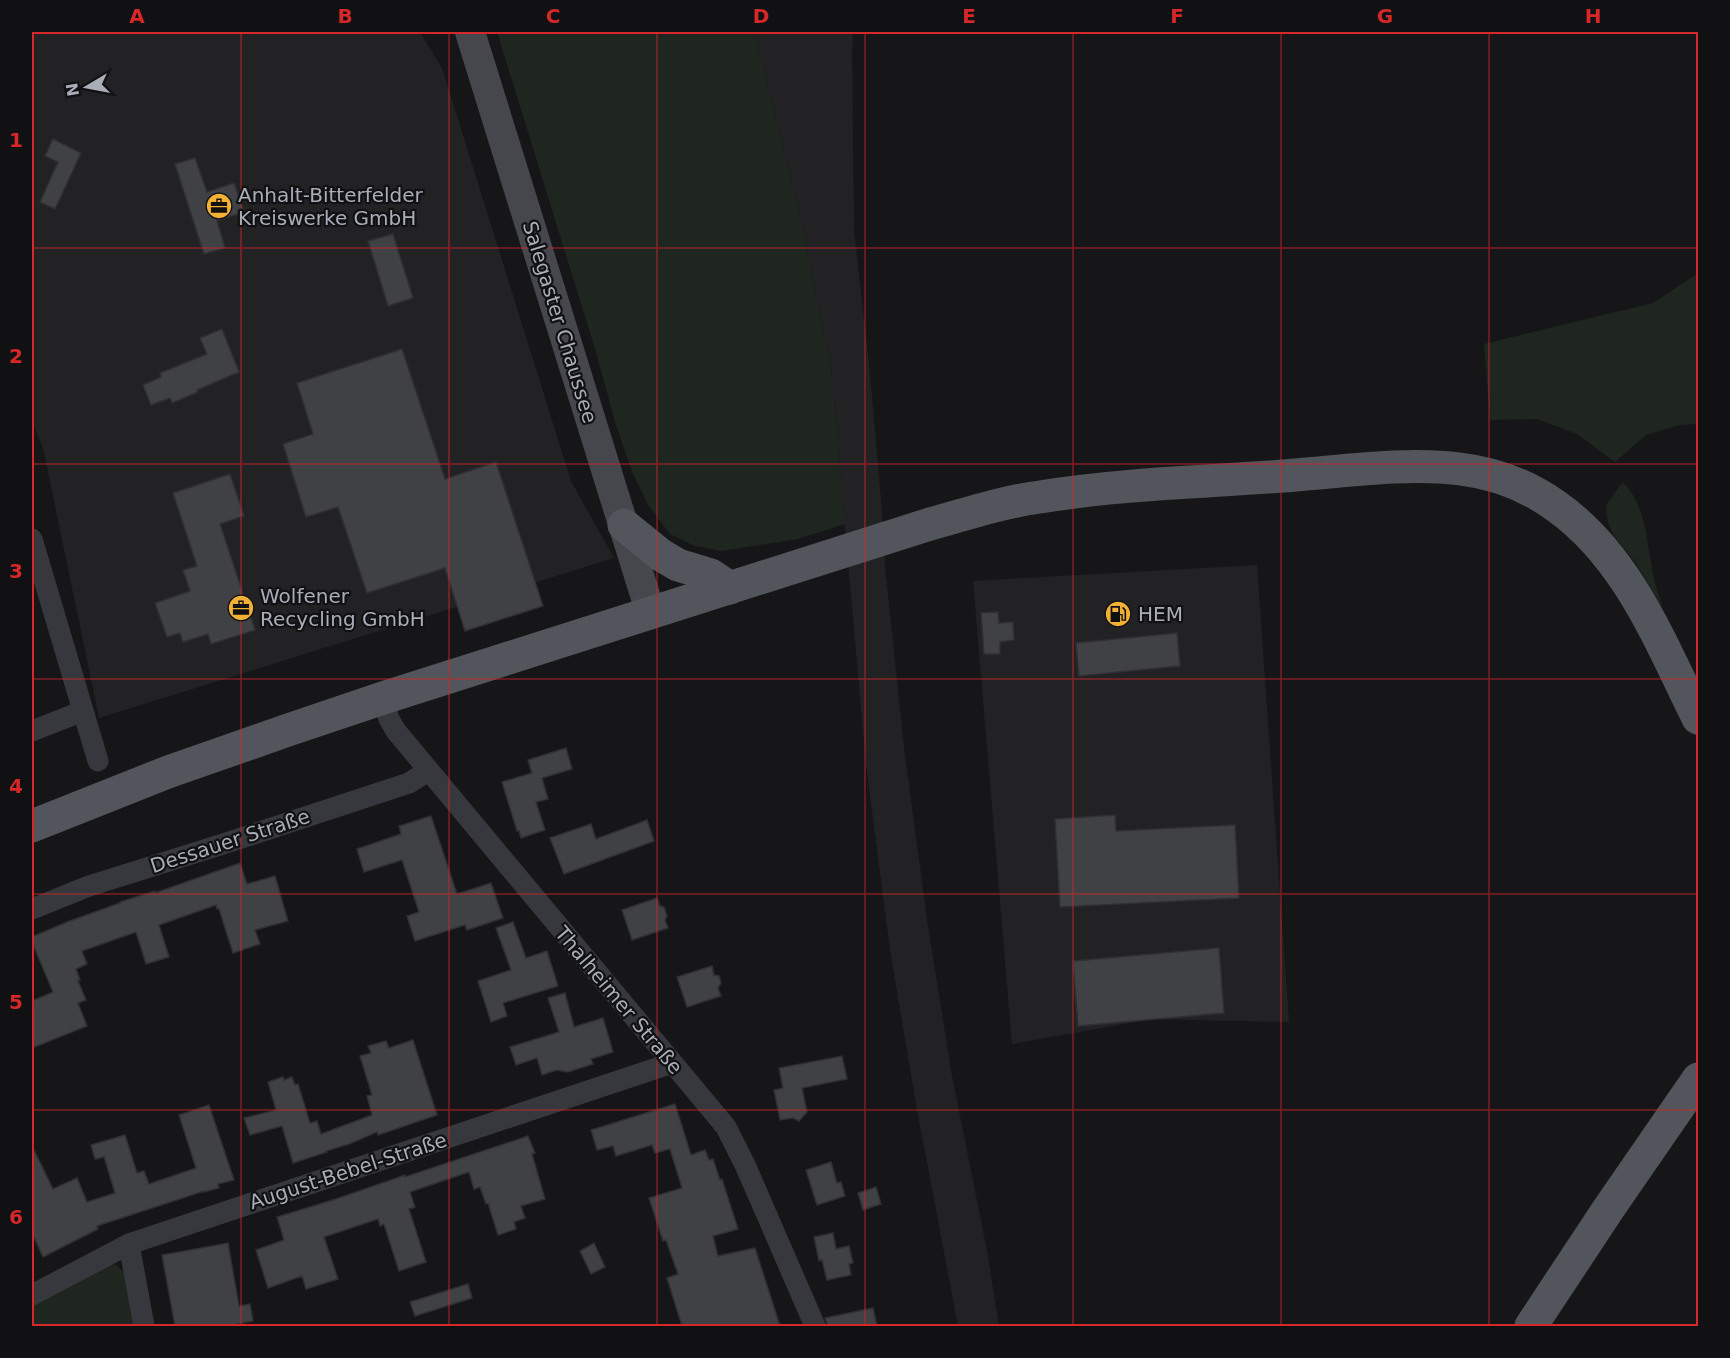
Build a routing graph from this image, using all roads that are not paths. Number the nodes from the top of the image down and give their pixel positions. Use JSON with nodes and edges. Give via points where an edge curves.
{"nodes":[{"id":1,"x":470,"y":32,"type":"edge"},
{"id":2,"x":624,"y":525,"type":"junction"},
{"id":3,"x":32,"y":539,"type":"edge"},
{"id":4,"x":730,"y":588,"type":"junction"},
{"id":5,"x":651,"y":614,"type":"junction"},
{"id":6,"x":383,"y":698,"type":"junction"},
{"id":7,"x":83,"y":711,"type":"junction"},
{"id":8,"x":1698,"y":718,"type":"edge"},
{"id":9,"x":32,"y":732,"type":"edge"},
{"id":10,"x":98,"y":761,"type":"dead end"},
{"id":11,"x":428,"y":771,"type":"junction"},
{"id":12,"x":32,"y":826,"type":"edge"},
{"id":13,"x":32,"y":909,"type":"edge"},
{"id":14,"x":672,"y":1063,"type":"junction"},
{"id":15,"x":1698,"y":1078,"type":"edge"},
{"id":16,"x":129,"y":1244,"type":"junction"},
{"id":17,"x":32,"y":1296,"type":"edge"},
{"id":18,"x":144,"y":1326,"type":"edge"},
{"id":19,"x":815,"y":1326,"type":"edge"},
{"id":20,"x":1531,"y":1326,"type":"edge"}],
"edges":[{"from":1,"to":2,"type":"main road","name":"Salegaster Chaussee"},
{"from":2,"to":4,"type":"main road","via":[[670,560],[711,575]]},
{"from":2,"to":5,"type":"main road","name":"Salegaster Chaussee"},
{"from":3,"to":7,"type":"street"},
{"from":4,"to":5,"type":"main road"},
{"from":4,"to":8,"type":"main road","via":[[930,524],[1046,496],[1412,467],[1480,472],[1540,495],[1593,537],[1630,587]]},
{"from":5,"to":6,"type":"main road"},
{"from":6,"to":11,"type":"street","name":"Thalheimer Straße","via":[[389,720]]},
{"from":6,"to":12,"type":"main road","via":[[209,757]]},
{"from":7,"to":9,"type":"street"},
{"from":7,"to":10,"type":"street"},
{"from":11,"to":13,"type":"street","name":"Dessauer Straße","via":[[409,783],[89,886]]},
{"from":11,"to":14,"type":"street","name":"Thalheimer Straße"},
{"from":14,"to":16,"type":"street","name":"August-Bebel-Straße"},
{"from":14,"to":19,"type":"street","name":"Thalheimer Straße","via":[[726,1127]]},
{"from":15,"to":20,"type":"main road"},
{"from":16,"to":17,"type":"street","name":"August-Bebel-Straße"},
{"from":16,"to":18,"type":"street"}]}
